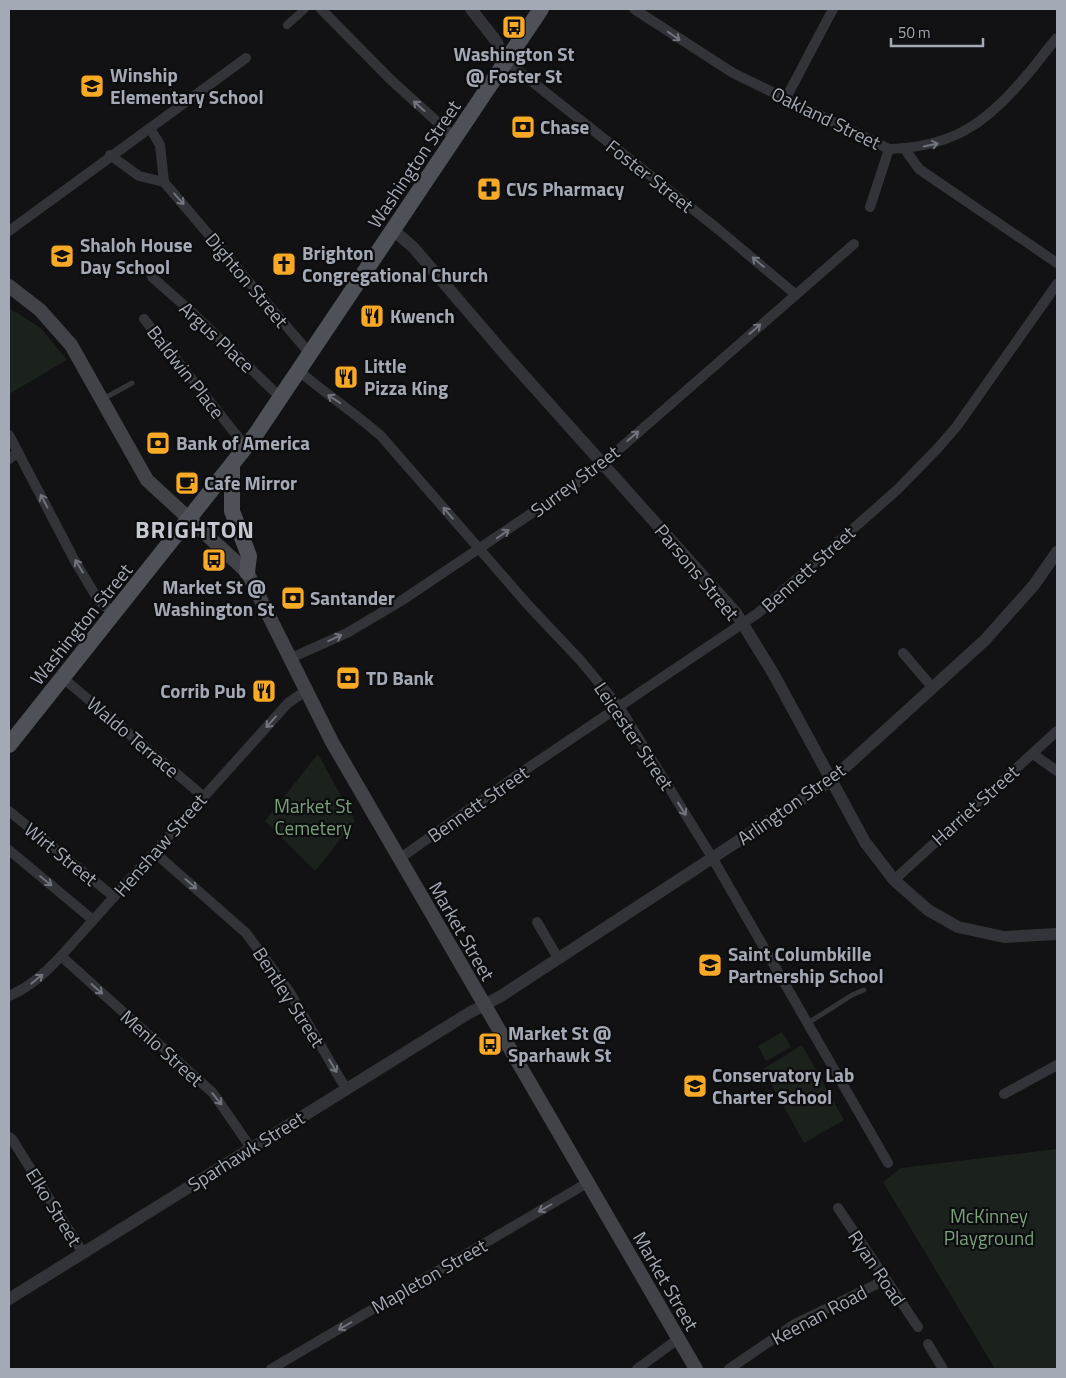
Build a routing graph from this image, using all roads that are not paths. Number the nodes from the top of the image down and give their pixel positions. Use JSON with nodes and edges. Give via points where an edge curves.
{"nodes":[{"id":1,"x":305,"y":9,"type":"edge"},
{"id":2,"x":322,"y":9,"type":"edge"},
{"id":3,"x":472,"y":9,"type":"edge"},
{"id":4,"x":541,"y":9,"type":"edge"},
{"id":5,"x":634,"y":9,"type":"edge"},
{"id":6,"x":833,"y":9,"type":"edge"},
{"id":7,"x":287,"y":25,"type":"dead end"},
{"id":8,"x":1057,"y":38,"type":"edge"},
{"id":9,"x":246,"y":58,"type":"dead end"},
{"id":10,"x":506,"y":61,"type":"junction"},
{"id":11,"x":786,"y":98,"type":"junction"},
{"id":12,"x":150,"y":128,"type":"junction"},
{"id":13,"x":455,"y":138,"type":"junction"},
{"id":14,"x":904,"y":148,"type":"junction"},
{"id":15,"x":889,"y":149,"type":"junction"},
{"id":16,"x":110,"y":155,"type":"junction"},
{"id":17,"x":164,"y":182,"type":"junction"},
{"id":18,"x":870,"y":207,"type":"dead end"},
{"id":19,"x":393,"y":230,"type":"junction"},
{"id":20,"x":9,"y":231,"type":"edge"},
{"id":21,"x":854,"y":244,"type":"dead end"},
{"id":22,"x":1057,"y":263,"type":"edge"},
{"id":23,"x":152,"y":277,"type":"dead end"},
{"id":24,"x":1057,"y":284,"type":"edge"},
{"id":25,"x":9,"y":286,"type":"edge"},
{"id":26,"x":795,"y":294,"type":"junction"},
{"id":27,"x":144,"y":319,"type":"dead end"},
{"id":28,"x":311,"y":355,"type":"junction"},
{"id":29,"x":299,"y":371,"type":"junction"},
{"id":30,"x":132,"y":383,"type":"dead end"},
{"id":31,"x":281,"y":398,"type":"junction"},
{"id":32,"x":102,"y":399,"type":"junction"},
{"id":33,"x":9,"y":435,"type":"edge"},
{"id":34,"x":246,"y":447,"type":"junction"},
{"id":35,"x":18,"y":452,"type":"junction"},
{"id":36,"x":9,"y":458,"type":"edge"},
{"id":37,"x":603,"y":463,"type":"junction"},
{"id":38,"x":232,"y":466,"type":"junction"},
{"id":39,"x":190,"y":518,"type":"junction"},
{"id":40,"x":480,"y":550,"type":"junction"},
{"id":41,"x":1057,"y":552,"type":"edge"},
{"id":42,"x":247,"y":572,"type":"junction"},
{"id":43,"x":115,"y":614,"type":"junction"},
{"id":44,"x":742,"y":625,"type":"junction"},
{"id":45,"x":903,"y":653,"type":"dead end"},
{"id":46,"x":291,"y":658,"type":"junction"},
{"id":47,"x":63,"y":678,"type":"junction"},
{"id":48,"x":932,"y":687,"type":"junction"},
{"id":49,"x":307,"y":690,"type":"junction"},
{"id":50,"x":620,"y":708,"type":"junction"},
{"id":51,"x":1057,"y":731,"type":"edge"},
{"id":52,"x":10,"y":743,"type":"edge"},
{"id":53,"x":1033,"y":754,"type":"junction"},
{"id":54,"x":1057,"y":771,"type":"edge"},
{"id":55,"x":830,"y":781,"type":"junction"},
{"id":56,"x":203,"y":796,"type":"junction"},
{"id":57,"x":9,"y":811,"type":"edge"},
{"id":58,"x":9,"y":850,"type":"edge"},
{"id":59,"x":154,"y":852,"type":"junction"},
{"id":60,"x":400,"y":859,"type":"junction"},
{"id":61,"x":713,"y":859,"type":"junction"},
{"id":62,"x":894,"y":880,"type":"junction"},
{"id":63,"x":114,"y":898,"type":"junction"},
{"id":64,"x":93,"y":920,"type":"junction"},
{"id":65,"x":537,"y":922,"type":"dead end"},
{"id":66,"x":1057,"y":934,"type":"edge"},
{"id":67,"x":61,"y":956,"type":"junction"},
{"id":68,"x":558,"y":958,"type":"junction"},
{"id":69,"x":864,"y":990,"type":"dead end"},
{"id":70,"x":9,"y":996,"type":"edge"},
{"id":71,"x":484,"y":1006,"type":"junction"},
{"id":72,"x":808,"y":1023,"type":"junction"},
{"id":73,"x":1057,"y":1065,"type":"edge"},
{"id":74,"x":346,"y":1089,"type":"junction"},
{"id":75,"x":1004,"y":1094,"type":"dead end"},
{"id":76,"x":9,"y":1137,"type":"edge"},
{"id":77,"x":252,"y":1148,"type":"junction"},
{"id":78,"x":888,"y":1163,"type":"dead end"},
{"id":79,"x":587,"y":1183,"type":"junction"},
{"id":80,"x":838,"y":1208,"type":"dead end"},
{"id":81,"x":83,"y":1253,"type":"junction"},
{"id":82,"x":885,"y":1280,"type":"junction"},
{"id":83,"x":9,"y":1299,"type":"edge"},
{"id":84,"x":918,"y":1326,"type":"dead end"},
{"id":85,"x":678,"y":1339,"type":"junction"},
{"id":86,"x":928,"y":1344,"type":"dead end"},
{"id":87,"x":271,"y":1369,"type":"edge"},
{"id":88,"x":637,"y":1369,"type":"edge"},
{"id":89,"x":696,"y":1369,"type":"edge"},
{"id":90,"x":729,"y":1369,"type":"edge"},
{"id":91,"x":943,"y":1369,"type":"edge"}],
"edges":[{"from":1,"to":7,"type":"street"},
{"from":13,"to":2,"type":"street","one_way":true,"via":[[391,80]]},
{"from":3,"to":10,"type":"street","name":"Foster Street","via":[[496,41]]},
{"from":4,"to":10,"type":"main road","name":"Washington Street"},
{"from":5,"to":11,"type":"street","name":"Oakland Street","one_way":true,"via":[[733,73]]},
{"from":6,"to":11,"type":"street"},
{"from":14,"to":8,"type":"street","name":"Oakland Street","one_way":true,"via":[[941,142],[972,127],[1019,84]]},
{"from":9,"to":12,"type":"street"},
{"from":10,"to":13,"type":"main road","name":"Washington Street"},
{"from":26,"to":10,"type":"street","name":"Foster Street","one_way":true},
{"from":11,"to":15,"type":"street","name":"Oakland Street"},
{"from":12,"to":16,"type":"street"},
{"from":12,"to":17,"type":"street","via":[[160,145]]},
{"from":13,"to":19,"type":"main road","name":"Washington Street"},
{"from":14,"to":15,"type":"street","name":"Oakland Street"},
{"from":14,"to":22,"type":"street","via":[[919,169]]},
{"from":15,"to":18,"type":"street"},
{"from":16,"to":17,"type":"street","via":[[139,176]]},
{"from":16,"to":20,"type":"street"},
{"from":17,"to":28,"type":"street","name":"Dighton Street","one_way":true},
{"from":19,"to":28,"type":"main road","name":"Washington Street"},
{"from":19,"to":37,"type":"street","name":"Parsons Street","via":[[413,247]]},
{"from":21,"to":26,"type":"street","name":"Surrey Street"},
{"from":23,"to":31,"type":"street","name":"Argus Place"},
{"from":24,"to":44,"type":"street","name":"Bennett Street","via":[[957,426],[937,449],[898,489]]},
{"from":25,"to":32,"type":"main road","name":"Market Street","via":[[40,310],[64,335]]},
{"from":37,"to":26,"type":"street","name":"Surrey Street","one_way":true},
{"from":27,"to":34,"type":"street","name":"Baldwin Place"},
{"from":28,"to":29,"type":"main road","name":"Washington Street"},
{"from":29,"to":31,"type":"main road","name":"Washington Street"},
{"from":40,"to":29,"type":"street","name":"Leicester Street","one_way":true,"via":[[381,436]]},
{"from":30,"to":32,"type":"lane"},
{"from":31,"to":34,"type":"main road","name":"Washington Street"},
{"from":32,"to":39,"type":"main road","name":"Market Street","via":[[145,478]]},
{"from":33,"to":35,"type":"street"},
{"from":34,"to":38,"type":"main road","name":"Washington Street"},
{"from":35,"to":36,"type":"street"},
{"from":43,"to":35,"type":"street","one_way":true,"via":[[99,601],[76,563]]},
{"from":40,"to":37,"type":"street","name":"Surrey Street","one_way":true},
{"from":37,"to":44,"type":"street","name":"Parsons Street","via":[[736,613]]},
{"from":38,"to":39,"type":"main road","name":"Washington Street"},
{"from":38,"to":42,"type":"main road","via":[[232,511],[248,552]]},
{"from":39,"to":42,"type":"main road","name":"Market Street"},
{"from":39,"to":43,"type":"main road","name":"Washington Street"},
{"from":46,"to":40,"type":"street","name":"Surrey Street","one_way":true,"via":[[358,626]]},
{"from":40,"to":50,"type":"street","name":"Leicester Street"},
{"from":41,"to":48,"type":"street","name":"Arlington Street","via":[[1034,585],[986,640]]},
{"from":42,"to":46,"type":"main road","name":"Market Street"},
{"from":43,"to":47,"type":"main road","name":"Washington Street"},
{"from":44,"to":50,"type":"street","name":"Bennett Street"},
{"from":44,"to":55,"type":"street","name":"Parsons Street","via":[[773,673]]},
{"from":45,"to":48,"type":"street"},
{"from":46,"to":49,"type":"main road","name":"Market Street"},
{"from":47,"to":52,"type":"main road","name":"Washington Street"},
{"from":47,"to":56,"type":"street","name":"Waldo Terrace"},
{"from":48,"to":55,"type":"street","name":"Arlington Street"},
{"from":49,"to":56,"type":"street","name":"Henshaw Street","one_way":true,"via":[[288,703]]},
{"from":49,"to":60,"type":"main road","name":"Market Street","via":[[332,742]]},
{"from":50,"to":60,"type":"street","name":"Bennett Street","via":[[516,776]]},
{"from":50,"to":61,"type":"street","name":"Leicester Street","one_way":true},
{"from":51,"to":53,"type":"street","name":"Harriet Street"},
{"from":53,"to":54,"type":"street"},
{"from":53,"to":62,"type":"street","name":"Harriet Street"},
{"from":55,"to":61,"type":"street","name":"Arlington Street"},
{"from":55,"to":62,"type":"street","name":"Parsons Street","via":[[865,842]]},
{"from":56,"to":59,"type":"street","name":"Henshaw Street"},
{"from":57,"to":63,"type":"street","name":"Wirt Street"},
{"from":58,"to":64,"type":"street","name":"Wirt Street","one_way":true},
{"from":59,"to":63,"type":"street","name":"Henshaw Street"},
{"from":59,"to":74,"type":"street","name":"Bentley Street","one_way":true,"via":[[246,933],[289,991]]},
{"from":60,"to":71,"type":"main road","name":"Market Street"},
{"from":61,"to":68,"type":"street","name":"Arlington Street"},
{"from":61,"to":72,"type":"street","name":"Leicester Street"},
{"from":62,"to":66,"type":"street","name":"Parsons Street","via":[[928,910],[958,927],[1004,937]]},
{"from":63,"to":64,"type":"street","name":"Henshaw Street"},
{"from":64,"to":67,"type":"street","name":"Henshaw Street"},
{"from":65,"to":68,"type":"street"},
{"from":70,"to":67,"type":"street","name":"Henshaw Street","one_way":true,"via":[[41,977]]},
{"from":67,"to":77,"type":"street","name":"Menlo Street","one_way":true,"via":[[213,1093]]},
{"from":68,"to":71,"type":"street","name":"Arlington Street"},
{"from":69,"to":72,"type":"lane","via":[[852,994]]},
{"from":71,"to":74,"type":"street","name":"Sparhawk Street"},
{"from":71,"to":79,"type":"main road","name":"Market Street"},
{"from":72,"to":78,"type":"street","name":"Leicester Street"},
{"from":73,"to":75,"type":"street"},
{"from":74,"to":77,"type":"street","name":"Sparhawk Street"},
{"from":76,"to":81,"type":"street","name":"Elko Street"},
{"from":77,"to":81,"type":"street","name":"Sparhawk Street"},
{"from":79,"to":85,"type":"main road","name":"Market Street"},
{"from":79,"to":87,"type":"street","name":"Mapleton Street","one_way":true},
{"from":80,"to":82,"type":"street","name":"Ryan Road"},
{"from":81,"to":83,"type":"street","name":"Sparhawk Street"},
{"from":82,"to":84,"type":"street","name":"Ryan Road"},
{"from":82,"to":90,"type":"street","name":"Keenan Road","via":[[795,1324]]},
{"from":85,"to":88,"type":"street"},
{"from":85,"to":89,"type":"main road","name":"Market Street"},
{"from":86,"to":91,"type":"street"}]}
